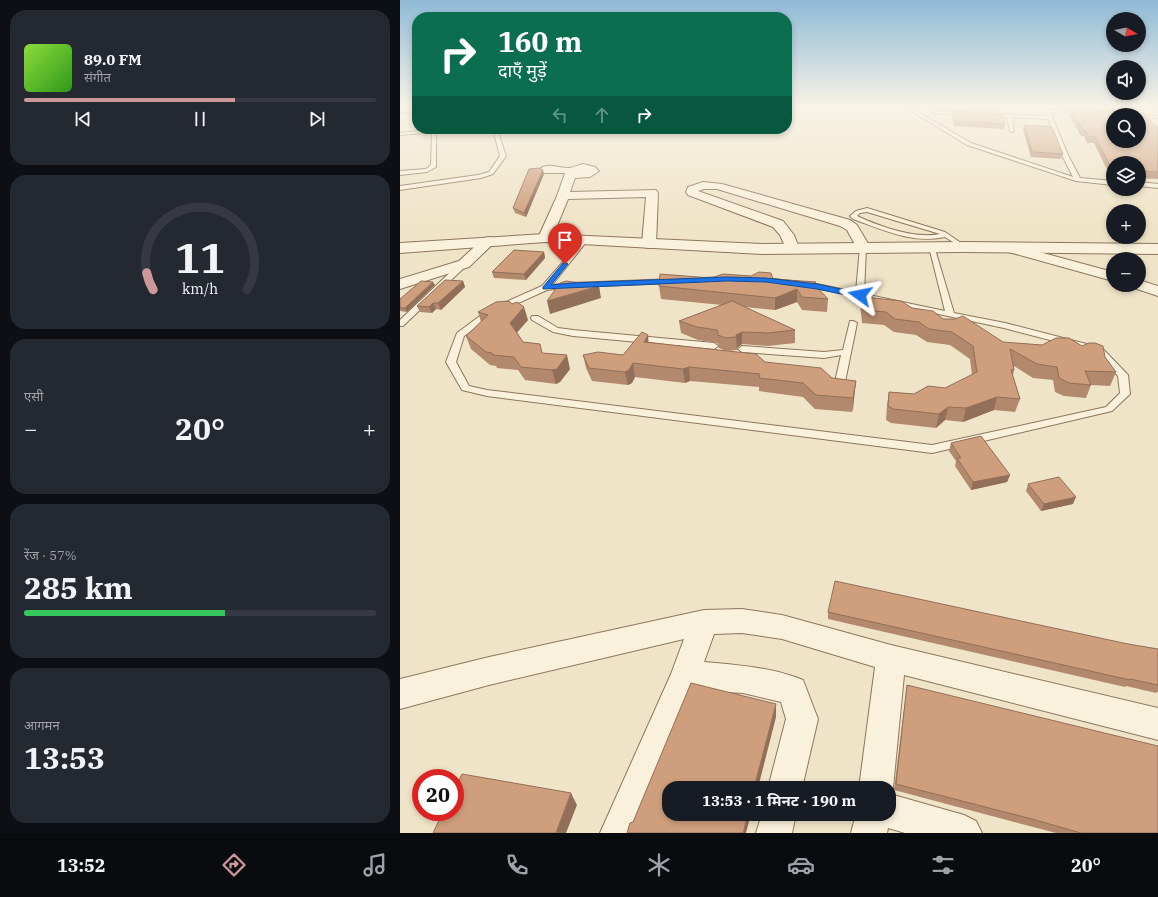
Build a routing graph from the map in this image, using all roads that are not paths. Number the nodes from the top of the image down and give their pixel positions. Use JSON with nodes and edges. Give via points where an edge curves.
{"nodes":[{"id":1,"x":434,"y":145,"type":"edge"},
{"id":2,"x":501,"y":145,"type":"edge"},
{"id":3,"x":971,"y":145,"type":"edge"},
{"id":4,"x":1061,"y":145,"type":"edge"},
{"id":5,"x":544,"y":170,"type":"edge"},
{"id":6,"x":400,"y":173,"type":"edge"},
{"id":7,"x":1078,"y":180,"type":"junction"},
{"id":8,"x":1106,"y":182,"type":"edge"},
{"id":9,"x":1146,"y":185,"type":"edge"},
{"id":10,"x":1158,"y":186,"type":"edge"},
{"id":11,"x":400,"y":188,"type":"edge"},
{"id":12,"x":563,"y":196,"type":"junction"},
{"id":13,"x":946,"y":236,"type":"junction"},
{"id":14,"x":544,"y":238,"type":"junction"},
{"id":15,"x":489,"y":241,"type":"junction"},
{"id":16,"x":584,"y":241,"type":"junction"},
{"id":17,"x":649,"y":244,"type":"junction"},
{"id":18,"x":932,"y":247,"type":"junction"},
{"id":19,"x":964,"y":247,"type":"junction"},
{"id":20,"x":400,"y":248,"type":"edge"},
{"id":21,"x":792,"y":248,"type":"junction"},
{"id":22,"x":864,"y":248,"type":"junction"},
{"id":23,"x":1010,"y":248,"type":"junction"},
{"id":24,"x":1158,"y":248,"type":"edge"},
{"id":25,"x":464,"y":264,"type":"junction"},
{"id":26,"x":1106,"y":275,"type":"edge"},
{"id":27,"x":400,"y":284,"type":"edge"},
{"id":28,"x":1146,"y":287,"type":"edge"},
{"id":29,"x":546,"y":288,"type":"junction"},
{"id":30,"x":1158,"y":291,"type":"edge"},
{"id":31,"x":860,"y":295,"type":"junction"},
{"id":32,"x":524,"y":311,"type":"junction"},
{"id":33,"x":950,"y":314,"type":"junction"},
{"id":34,"x":853,"y":323,"type":"dead end"},
{"id":35,"x":400,"y":324,"type":"edge"},
{"id":36,"x":714,"y":346,"type":"edge"},
{"id":37,"x":742,"y":349,"type":"edge"},
{"id":38,"x":846,"y":352,"type":"junction"},
{"id":39,"x":840,"y":382,"type":"edge"},
{"id":40,"x":704,"y":622,"type":"junction"},
{"id":41,"x":891,"y":658,"type":"junction"},
{"id":42,"x":684,"y":675,"type":"junction"},
{"id":43,"x":400,"y":694,"type":"edge"},
{"id":44,"x":1158,"y":724,"type":"edge"},
{"id":45,"x":787,"y":781,"type":"edge"},
{"id":46,"x":877,"y":781,"type":"edge"},
{"id":47,"x":896,"y":813,"type":"edge"},
{"id":48,"x":777,"y":821,"type":"edge"},
{"id":49,"x":872,"y":821,"type":"edge"},
{"id":50,"x":618,"y":833,"type":"edge"},
{"id":51,"x":774,"y":833,"type":"edge"},
{"id":52,"x":869,"y":833,"type":"edge"},
{"id":53,"x":964,"y":833,"type":"edge"}],
"edges":[{"from":1,"to":6,"type":"lane","via":[[434,166],[426,170]]},
{"from":2,"to":11,"type":"lane","via":[[503,156],[487,175]]},
{"from":3,"to":7,"type":"lane"},
{"from":4,"to":7,"type":"lane"},
{"from":5,"to":12,"type":"street","via":[[571,172]]},
{"from":7,"to":8,"type":"lane"},
{"from":9,"to":10,"type":"lane"},
{"from":12,"to":14,"type":"street"},
{"from":12,"to":17,"type":"street","via":[[652,193]]},
{"from":13,"to":13,"type":"lane","via":[[867,210],[852,216],[907,236]]},
{"from":13,"to":19,"type":"lane"},
{"from":14,"to":15,"type":"street"},
{"from":14,"to":16,"type":"street"},
{"from":15,"to":20,"type":"street"},
{"from":15,"to":25,"type":"street"},
{"from":16,"to":17,"type":"street"},
{"from":16,"to":29,"type":"lane"},
{"from":17,"to":21,"type":"street"},
{"from":18,"to":19,"type":"street"},
{"from":18,"to":22,"type":"street"},
{"from":18,"to":33,"type":"lane"},
{"from":19,"to":23,"type":"street"},
{"from":21,"to":22,"type":"street"},
{"from":21,"to":22,"type":"street","via":[[789,237],[778,224],[695,194],[692,189],[703,185],[718,186],[844,223],[852,228]]},
{"from":22,"to":31,"type":"lane"},
{"from":23,"to":24,"type":"street"},
{"from":23,"to":26,"type":"street"},
{"from":25,"to":27,"type":"street"},
{"from":25,"to":35,"type":"lane"},
{"from":28,"to":30,"type":"street"},
{"from":29,"to":31,"type":"lane","via":[[727,279],[766,280],[817,286]]},
{"from":29,"to":32,"type":"lane"},
{"from":31,"to":33,"type":"lane"},
{"from":32,"to":33,"type":"lane","via":[[491,312],[460,335],[451,362],[465,388],[487,393],[932,449],[1109,409],[1125,394],[1123,375],[1099,350]]},
{"from":32,"to":36,"type":"lane","via":[[556,330]]},
{"from":34,"to":38,"type":"lane"},
{"from":37,"to":38,"type":"lane","via":[[824,355]]},
{"from":38,"to":39,"type":"lane"},
{"from":40,"to":41,"type":"street","via":[[742,621],[782,627]]},
{"from":40,"to":42,"type":"street"},
{"from":40,"to":43,"type":"street"},
{"from":41,"to":44,"type":"street"},
{"from":41,"to":46,"type":"street"},
{"from":42,"to":45,"type":"street","via":[[743,679],[792,690],[802,719]]},
{"from":42,"to":50,"type":"street"},
{"from":47,"to":53,"type":"street"},
{"from":48,"to":51,"type":"street"},
{"from":49,"to":52,"type":"street"}]}
